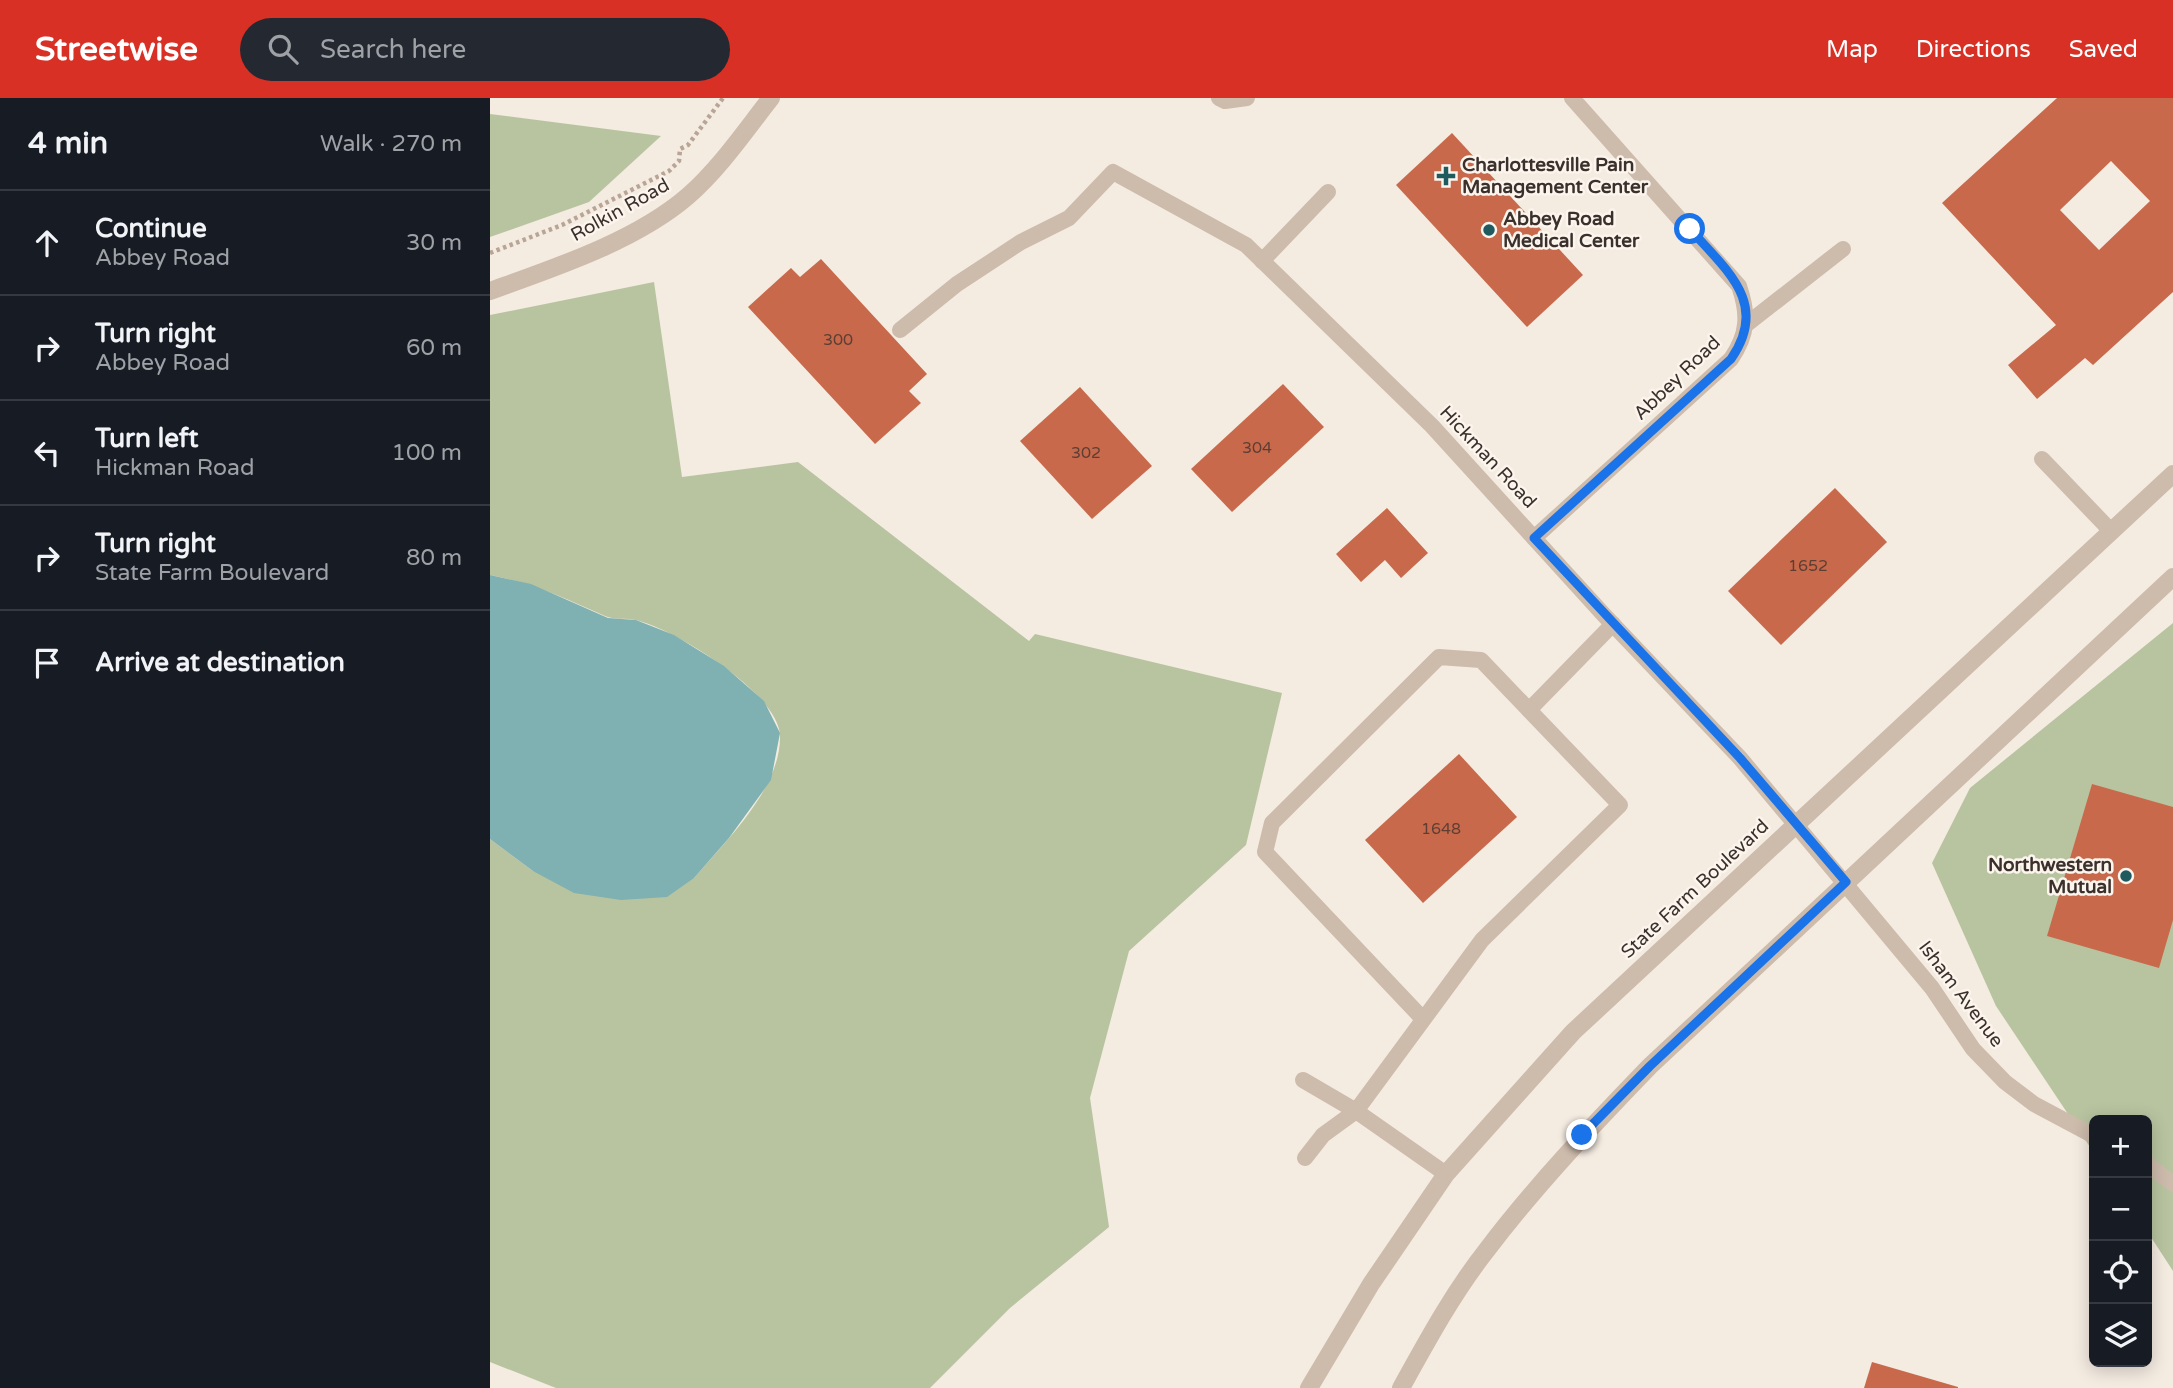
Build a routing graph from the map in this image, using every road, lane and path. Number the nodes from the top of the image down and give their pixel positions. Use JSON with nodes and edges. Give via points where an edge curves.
{"nodes":[{"id":1,"x":723,"y":98,"type":"edge"},
{"id":2,"x":771,"y":98,"type":"edge"},
{"id":3,"x":1219,"y":98,"type":"edge"},
{"id":4,"x":1247,"y":98,"type":"edge"},
{"id":5,"x":1572,"y":98,"type":"edge"},
{"id":6,"x":1328,"y":192,"type":"dead end"},
{"id":7,"x":1843,"y":249,"type":"dead end"},
{"id":8,"x":490,"y":253,"type":"edge"},
{"id":9,"x":1262,"y":261,"type":"junction"},
{"id":10,"x":490,"y":291,"type":"edge"},
{"id":11,"x":1747,"y":324,"type":"junction"},
{"id":12,"x":900,"y":330,"type":"dead end"},
{"id":13,"x":2042,"y":459,"type":"dead end"},
{"id":14,"x":2173,"y":474,"type":"edge"},
{"id":15,"x":2111,"y":531,"type":"junction"},
{"id":16,"x":1534,"y":538,"type":"junction"},
{"id":17,"x":2173,"y":578,"type":"edge"},
{"id":18,"x":1613,"y":624,"type":"junction"},
{"id":19,"x":1529,"y":710,"type":"junction"},
{"id":20,"x":1796,"y":823,"type":"junction"},
{"id":21,"x":1846,"y":882,"type":"junction"},
{"id":22,"x":1422,"y":1018,"type":"junction"},
{"id":23,"x":1303,"y":1080,"type":"dead end"},
{"id":24,"x":1356,"y":1111,"type":"junction"},
{"id":25,"x":2089,"y":1133,"type":"edge"},
{"id":26,"x":1305,"y":1158,"type":"dead end"},
{"id":27,"x":2152,"y":1168,"type":"edge"},
{"id":28,"x":1446,"y":1174,"type":"junction"},
{"id":29,"x":2173,"y":1184,"type":"edge"},
{"id":30,"x":1308,"y":1388,"type":"edge"},
{"id":31,"x":1401,"y":1388,"type":"edge"}],
"edges":[{"from":1,"to":8,"type":"path","via":[[688,145],[680,149],[679,161],[669,171],[562,225]]},
{"from":2,"to":10,"type":"street","name":"Rolkin Road","via":[[686,197],[659,216],[582,256]]},
{"from":3,"to":4,"type":"lane"},
{"from":5,"to":11,"type":"lane","via":[[1739,286]]},
{"from":6,"to":9,"type":"lane"},
{"from":7,"to":11,"type":"lane"},
{"from":9,"to":12,"type":"lane","name":"Hickman Road","via":[[1212,225],[1113,172],[1069,218],[1021,242],[957,284]]},
{"from":9,"to":16,"type":"lane","name":"Hickman Road","via":[[1432,426]]},
{"from":11,"to":16,"type":"lane","name":"Abbey Road","via":[[1731,359]]},
{"from":13,"to":15,"type":"lane"},
{"from":14,"to":15,"type":"street","name":"State Farm Boulevard"},
{"from":15,"to":20,"type":"street","name":"State Farm Boulevard"},
{"from":16,"to":18,"type":"lane","name":"Hickman Road"},
{"from":17,"to":21,"type":"street"},
{"from":18,"to":19,"type":"lane"},
{"from":18,"to":20,"type":"lane","name":"Hickman Road"},
{"from":19,"to":22,"type":"lane","via":[[1620,805],[1482,940]]},
{"from":19,"to":22,"type":"lane","via":[[1481,660],[1439,657],[1272,822],[1265,852]]},
{"from":20,"to":21,"type":"lane","name":"Hickman Road"},
{"from":20,"to":28,"type":"street","name":"State Farm Boulevard","via":[[1573,1032]]},
{"from":21,"to":25,"type":"lane","name":"Isham Avenue","via":[[1973,1049],[2034,1104]]},
{"from":21,"to":31,"type":"street","via":[[1582,1135],[1485,1252]]},
{"from":22,"to":24,"type":"lane"},
{"from":23,"to":24,"type":"lane"},
{"from":24,"to":26,"type":"lane","via":[[1323,1135]]},
{"from":24,"to":28,"type":"lane"},
{"from":27,"to":29,"type":"lane"},
{"from":28,"to":30,"type":"street","name":"State Farm Boulevard"}]}
